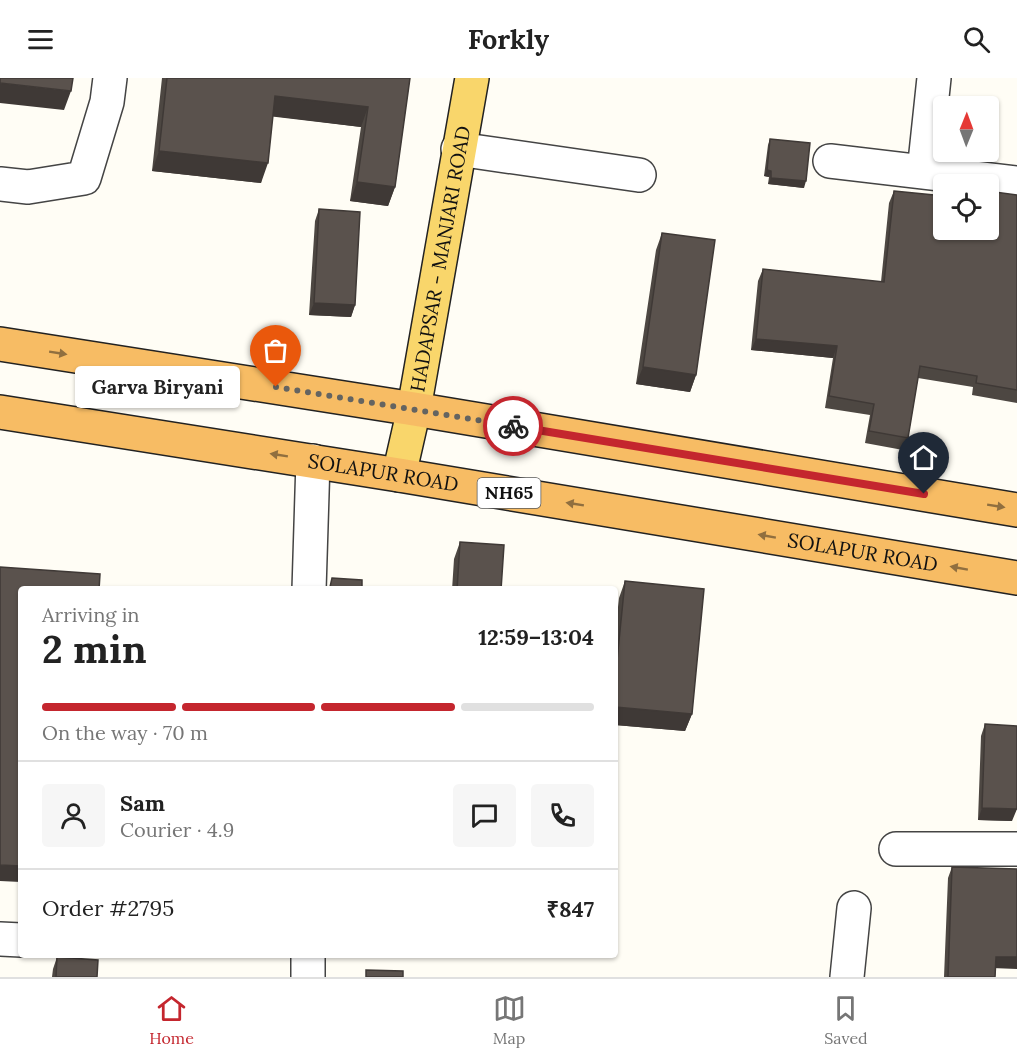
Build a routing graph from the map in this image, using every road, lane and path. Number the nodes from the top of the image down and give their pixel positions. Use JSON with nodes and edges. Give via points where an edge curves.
{"nodes":[{"id":1,"x":110,"y":78,"type":"edge"},
{"id":2,"x":472,"y":78,"type":"edge"},
{"id":3,"x":934,"y":78,"type":"edge"},
{"id":4,"x":458,"y":149,"type":"junction"},
{"id":5,"x":830,"y":161,"type":"dead end"},
{"id":6,"x":924,"y":172,"type":"junction"},
{"id":7,"x":639,"y":176,"type":"dead end"},
{"id":8,"x":1017,"y":183,"type":"edge"},
{"id":9,"x":0,"y":184,"type":"edge"},
{"id":10,"x":0,"y":344,"type":"edge"},
{"id":11,"x":414,"y":409,"type":"junction"},
{"id":12,"x":0,"y":412,"type":"edge"},
{"id":13,"x":313,"y":461,"type":"junction"},
{"id":14,"x":399,"y":474,"type":"junction"},
{"id":15,"x":1017,"y":510,"type":"edge"},
{"id":16,"x":1017,"y":578,"type":"edge"},
{"id":17,"x":309,"y":586,"type":"edge"},
{"id":18,"x":896,"y":849,"type":"dead end"},
{"id":19,"x":1017,"y":849,"type":"edge"},
{"id":20,"x":854,"y":908,"type":"dead end"},
{"id":21,"x":0,"y":939,"type":"edge"},
{"id":22,"x":18,"y":940,"type":"edge"},
{"id":23,"x":847,"y":977,"type":"edge"}],
"edges":[{"from":1,"to":9,"type":"street","via":[[107,102],[84,178],[28,187]]},
{"from":2,"to":4,"type":"main road","name":"HADAPSAR - MANJARI ROAD"},
{"from":3,"to":6,"type":"street"},
{"from":4,"to":7,"type":"street"},
{"from":4,"to":11,"type":"main road","name":"HADAPSAR - MANJARI ROAD"},
{"from":5,"to":6,"type":"street"},
{"from":6,"to":8,"type":"street"},
{"from":10,"to":11,"type":"highway","one_way":true},
{"from":11,"to":14,"type":"main road","name":"HADAPSAR - MANJARI ROAD"},
{"from":11,"to":15,"type":"highway","one_way":true},
{"from":13,"to":12,"type":"highway","name":"SOLAPUR ROAD","number":"NH65","one_way":true},
{"from":13,"to":14,"type":"highway","name":"SOLAPUR ROAD","number":"NH65"},
{"from":13,"to":17,"type":"street"},
{"from":16,"to":14,"type":"highway","name":"SOLAPUR ROAD","number":"NH65","one_way":true},
{"from":18,"to":19,"type":"street"},
{"from":20,"to":23,"type":"street"},
{"from":21,"to":22,"type":"street"}]}
